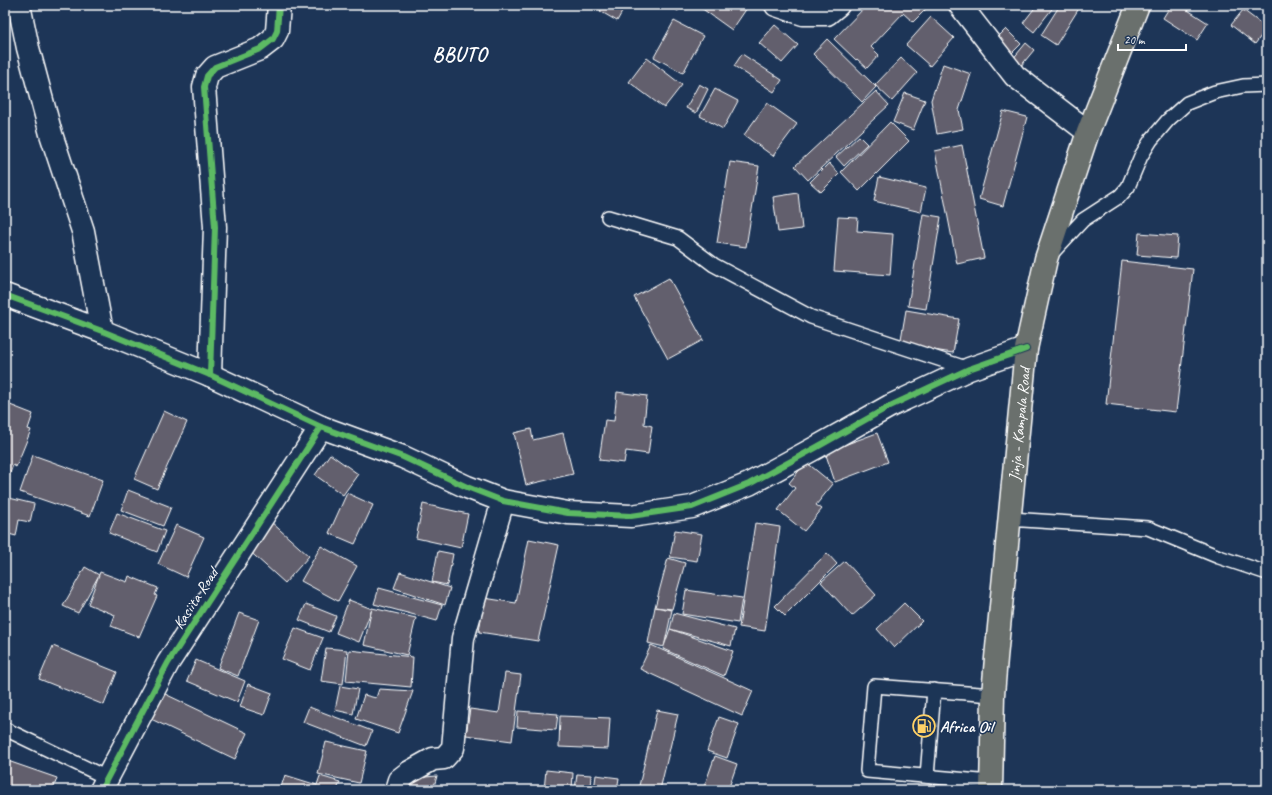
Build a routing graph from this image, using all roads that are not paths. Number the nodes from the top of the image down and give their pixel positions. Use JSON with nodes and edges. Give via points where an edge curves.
{"nodes":[{"id":1,"x":19,"y":5,"type":"edge"},
{"id":2,"x":279,"y":5,"type":"edge"},
{"id":3,"x":776,"y":5,"type":"edge"},
{"id":4,"x":838,"y":5,"type":"edge"},
{"id":5,"x":960,"y":5,"type":"edge"},
{"id":6,"x":1138,"y":5,"type":"edge"},
{"id":7,"x":1267,"y":85,"type":"edge"},
{"id":8,"x":1088,"y":132,"type":"junction"},
{"id":9,"x":608,"y":217,"type":"dead end"},
{"id":10,"x":1046,"y":259,"type":"junction"},
{"id":11,"x":5,"y":295,"type":"edge"},
{"id":12,"x":102,"y":331,"type":"junction"},
{"id":13,"x":1026,"y":349,"type":"junction"},
{"id":14,"x":969,"y":369,"type":"junction"},
{"id":15,"x":210,"y":375,"type":"junction"},
{"id":16,"x":321,"y":427,"type":"junction"},
{"id":17,"x":504,"y":501,"type":"junction"},
{"id":18,"x":1009,"y":519,"type":"junction"},
{"id":19,"x":1267,"y":573,"type":"edge"},
{"id":20,"x":934,"y":690,"type":"junction"},
{"id":21,"x":993,"y":696,"type":"junction"},
{"id":22,"x":5,"y":729,"type":"edge"},
{"id":23,"x":928,"y":776,"type":"junction"},
{"id":24,"x":104,"y":784,"type":"edge"},
{"id":25,"x":991,"y":786,"type":"edge"},
{"id":26,"x":396,"y":790,"type":"edge"}],
"edges":[{"from":1,"to":12,"type":"street","via":[[51,134],[83,231]]},
{"from":2,"to":15,"type":"street","via":[[277,31],[273,39],[260,49],[215,67],[207,76],[204,88],[215,227]]},
{"from":3,"to":4,"type":"street","via":[[803,14],[827,14]]},
{"from":5,"to":8,"type":"street","via":[[1015,76]]},
{"from":6,"to":8,"type":"highway","name":"Jinja - Kampala Road"},
{"from":7,"to":10,"type":"lane","via":[[1243,86],[1215,92],[1187,103],[1151,140],[1128,187],[1120,196],[1083,220]]},
{"from":8,"to":10,"type":"highway","name":"Jinja - Kampala Road"},
{"from":9,"to":14,"type":"lane","via":[[678,238],[714,265],[812,317]]},
{"from":10,"to":13,"type":"highway","name":"Jinja - Kampala Road"},
{"from":11,"to":12,"type":"street"},
{"from":12,"to":15,"type":"street"},
{"from":13,"to":14,"type":"street"},
{"from":13,"to":18,"type":"highway","name":"Jinja - Kampala Road"},
{"from":14,"to":17,"type":"street","via":[[890,406],[749,484],[692,508],[631,516],[568,513]]},
{"from":15,"to":16,"type":"street"},
{"from":16,"to":17,"type":"street"},
{"from":16,"to":24,"type":"street","name":"Kasiita Road","via":[[168,663]]},
{"from":17,"to":26,"type":"street","via":[[463,638],[453,748],[444,758],[433,760],[408,773],[399,780]]},
{"from":18,"to":19,"type":"lane","via":[[1148,528],[1218,557]]},
{"from":18,"to":21,"type":"highway","name":"Jinja - Kampala Road"},
{"from":20,"to":21,"type":"lane"},
{"from":20,"to":23,"type":"lane"},
{"from":20,"to":23,"type":"lane","via":[[874,686],[866,771]]},
{"from":21,"to":25,"type":"highway","name":"Jinja - Kampala Road"},
{"from":22,"to":24,"type":"lane"},
{"from":23,"to":25,"type":"lane"}]}
